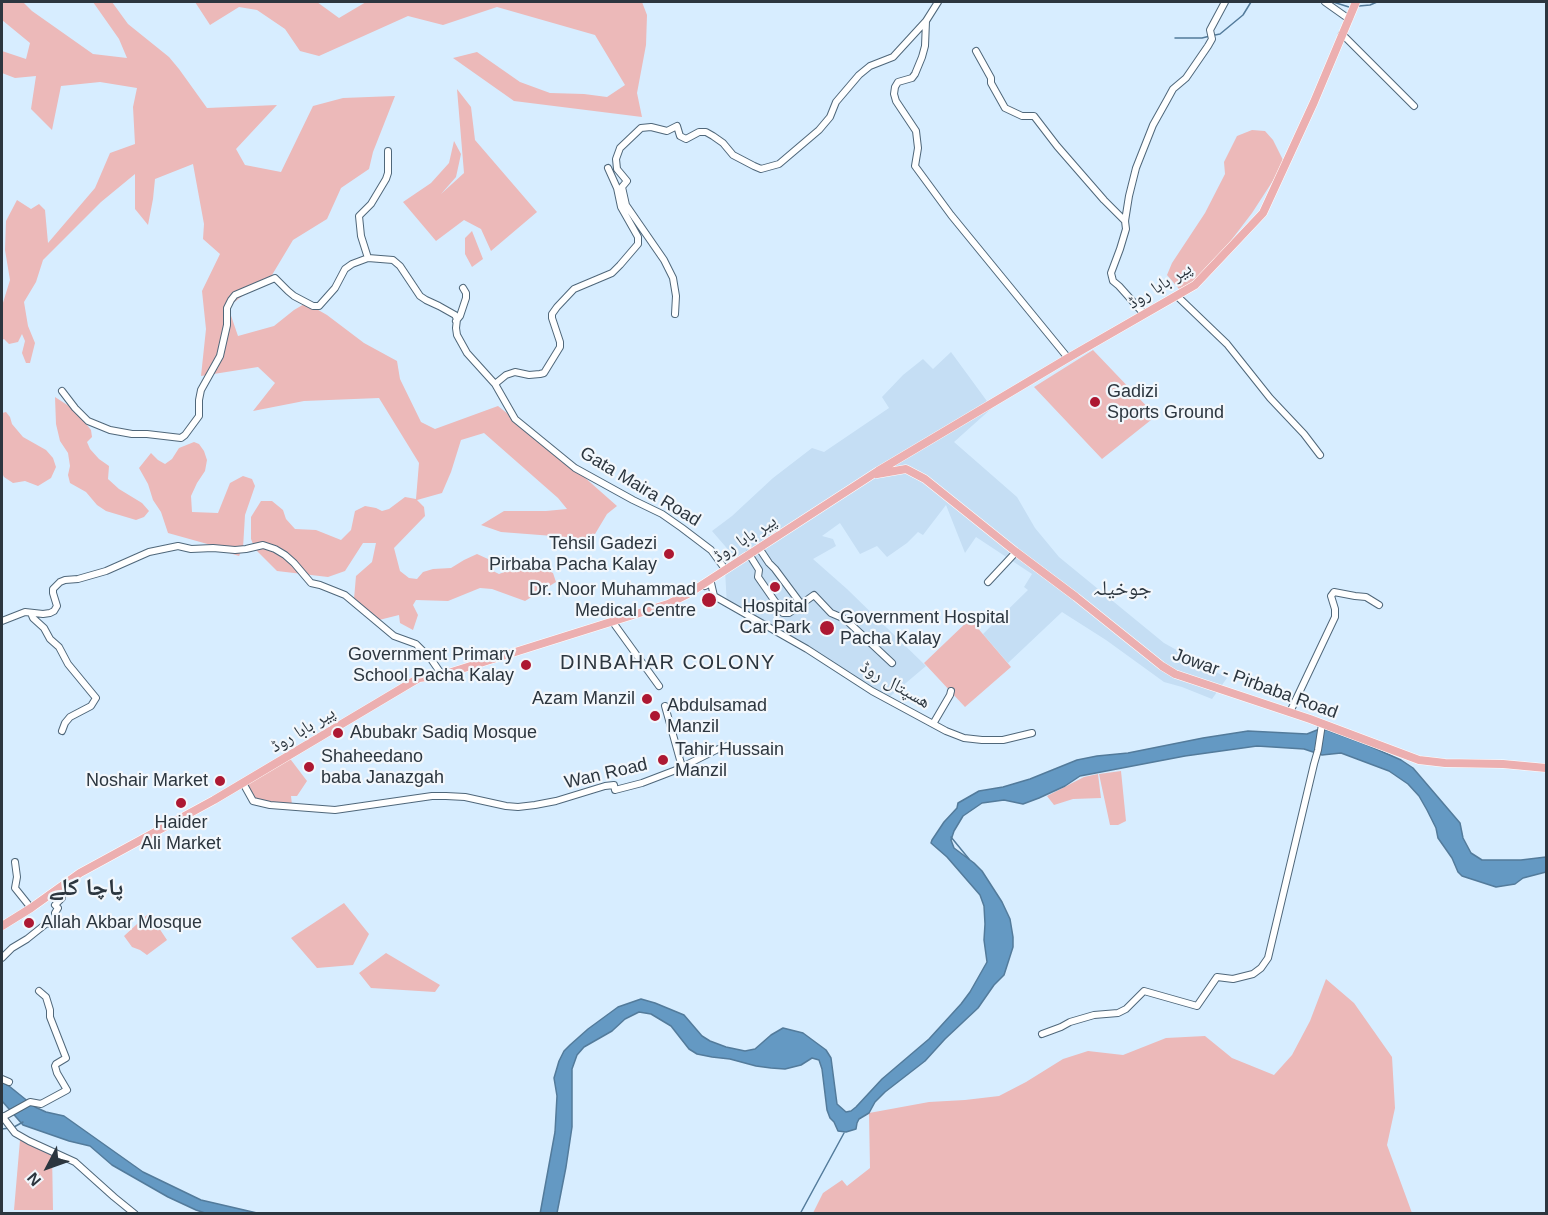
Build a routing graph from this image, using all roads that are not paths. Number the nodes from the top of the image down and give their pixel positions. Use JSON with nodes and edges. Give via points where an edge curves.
{"nodes":[{"id":1,"x":938,"y":2,"type":"edge"},
{"id":2,"x":1225,"y":2,"type":"edge"},
{"id":3,"x":1325,"y":2,"type":"edge"},
{"id":4,"x":1356,"y":2,"type":"edge"},
{"id":5,"x":1349,"y":19,"type":"junction"},
{"id":6,"x":926,"y":21,"type":"junction"},
{"id":7,"x":1342,"y":34,"type":"junction"},
{"id":8,"x":976,"y":51,"type":"dead end"},
{"id":9,"x":1414,"y":106,"type":"dead end"},
{"id":10,"x":388,"y":151,"type":"dead end"},
{"id":11,"x":609,"y":168,"type":"dead end"},
{"id":12,"x":1125,"y":221,"type":"junction"},
{"id":13,"x":368,"y":258,"type":"junction"},
{"id":14,"x":463,"y":288,"type":"dead end"},
{"id":15,"x":1177,"y":296,"type":"junction"},
{"id":16,"x":675,"y":314,"type":"dead end"},
{"id":17,"x":1144,"y":314,"type":"junction"},
{"id":18,"x":456,"y":321,"type":"junction"},
{"id":19,"x":1068,"y":358,"type":"junction"},
{"id":20,"x":495,"y":384,"type":"junction"},
{"id":21,"x":62,"y":391,"type":"dead end"},
{"id":22,"x":910,"y":452,"type":"junction"},
{"id":23,"x":1320,"y":455,"type":"dead end"},
{"id":24,"x":915,"y":472,"type":"junction"},
{"id":25,"x":872,"y":475,"type":"junction"},
{"id":26,"x":759,"y":548,"type":"junction"},
{"id":27,"x":1016,"y":552,"type":"junction"},
{"id":28,"x":748,"y":554,"type":"junction"},
{"id":29,"x":773,"y":567,"type":"junction"},
{"id":30,"x":726,"y":569,"type":"junction"},
{"id":31,"x":759,"y":570,"type":"junction"},
{"id":32,"x":988,"y":582,"type":"dead end"},
{"id":33,"x":699,"y":587,"type":"junction"},
{"id":34,"x":801,"y":604,"type":"junction"},
{"id":35,"x":1379,"y":605,"type":"dead end"},
{"id":36,"x":31,"y":613,"type":"junction"},
{"id":37,"x":2,"y":621,"type":"edge"},
{"id":38,"x":612,"y":621,"type":"junction"},
{"id":39,"x":892,"y":663,"type":"dead end"},
{"id":40,"x":442,"y":675,"type":"junction"},
{"id":41,"x":659,"y":686,"type":"dead end"},
{"id":42,"x":951,"y":691,"type":"dead end"},
{"id":43,"x":664,"y":706,"type":"dead end"},
{"id":44,"x":1290,"y":712,"type":"junction"},
{"id":45,"x":933,"y":724,"type":"junction"},
{"id":46,"x":1322,"y":724,"type":"junction"},
{"id":47,"x":62,"y":731,"type":"dead end"},
{"id":48,"x":1032,"y":733,"type":"dead end"},
{"id":49,"x":730,"y":745,"type":"dead end"},
{"id":50,"x":682,"y":767,"type":"junction"},
{"id":51,"x":1546,"y":768,"type":"edge"},
{"id":52,"x":243,"y":783,"type":"junction"},
{"id":53,"x":15,"y":862,"type":"dead end"},
{"id":54,"x":59,"y":888,"type":"junction"},
{"id":55,"x":32,"y":908,"type":"junction"},
{"id":56,"x":2,"y":926,"type":"edge"},
{"id":57,"x":2,"y":958,"type":"edge"},
{"id":58,"x":39,"y":991,"type":"dead end"},
{"id":59,"x":1042,"y":1034,"type":"dead end"},
{"id":60,"x":2,"y":1079,"type":"edge"},
{"id":61,"x":9,"y":1082,"type":"dead end"},
{"id":62,"x":2,"y":1116,"type":"edge"},
{"id":63,"x":135,"y":1214,"type":"edge"}],
"edges":[{"from":1,"to":6,"type":"street"},
{"from":2,"to":12,"type":"street","via":[[1210,30],[1212,39],[1196,66],[1173,89],[1153,125],[1136,168]]},
{"from":3,"to":5,"type":"street"},
{"from":4,"to":5,"type":"main road","name":"پیر بابا روڈ"},
{"from":5,"to":7,"type":"main road","name":"پیر بابا روڈ"},
{"from":6,"to":16,"type":"street","via":[[893,57],[859,75],[819,130],[779,164],[761,169],[733,155],[706,132],[686,139],[680,136],[677,126],[667,131],[641,128],[620,148],[617,169],[627,181],[622,187],[626,205],[673,278]]},
{"from":6,"to":19,"type":"street","via":[[922,57],[912,78],[898,82],[894,94],[916,131],[915,166]]},
{"from":7,"to":9,"type":"street"},
{"from":7,"to":15,"type":"main road","name":"پیر بابا روڈ","via":[[1263,213],[1195,285]]},
{"from":8,"to":12,"type":"street","via":[[1005,108],[1022,116],[1034,116]]},
{"from":10,"to":13,"type":"street","via":[[386,179],[359,216]]},
{"from":11,"to":20,"type":"street","via":[[638,244],[612,273],[574,289],[557,307],[552,318],[560,346],[544,373],[515,372]]},
{"from":12,"to":17,"type":"street","via":[[1126,229],[1111,273],[1113,281]]},
{"from":13,"to":18,"type":"street","via":[[393,260],[420,296],[455,315]]},
{"from":13,"to":21,"type":"street","via":[[345,269],[319,306],[294,296],[275,278],[235,295],[228,308],[220,356],[201,390],[199,416],[181,438],[110,430],[88,421]]},
{"from":14,"to":18,"type":"street","via":[[466,298]]},
{"from":15,"to":17,"type":"main road","name":"پیر بابا روڈ"},
{"from":15,"to":23,"type":"street","via":[[1227,344]]},
{"from":17,"to":19,"type":"main road","name":"پیر بابا روڈ"},
{"from":18,"to":20,"type":"street","name":"Gata Maira Road","via":[[457,335],[467,353]]},
{"from":19,"to":22,"type":"main road","name":"پیر بابا روڈ"},
{"from":20,"to":30,"type":"street","name":"Gata Maira Road","via":[[515,419],[575,468],[662,514],[708,547]]},
{"from":22,"to":24,"type":"main road","via":[[909,462]]},
{"from":22,"to":25,"type":"main road","name":"پیر بابا روڈ"},
{"from":24,"to":25,"type":"main road"},
{"from":24,"to":27,"type":"main road","name":"Jowar - Pirbaba Road"},
{"from":25,"to":26,"type":"main road","name":"پیر بابا روڈ"},
{"from":26,"to":28,"type":"main road","name":"پیر بابا روڈ"},
{"from":26,"to":29,"type":"street"},
{"from":27,"to":32,"type":"street"},
{"from":27,"to":44,"type":"main road","name":"Jowar - Pirbaba Road","via":[[1174,674]]},
{"from":28,"to":30,"type":"main road","name":"پیر بابا روڈ"},
{"from":28,"to":31,"type":"street"},
{"from":29,"to":31,"type":"street"},
{"from":29,"to":34,"type":"street"},
{"from":30,"to":33,"type":"main road","name":"پیر بابا روڈ"},
{"from":31,"to":34,"type":"street","via":[[758,577],[783,614]]},
{"from":33,"to":38,"type":"main road","name":"پیر بابا روڈ","via":[[668,604]]},
{"from":33,"to":45,"type":"street","name":"ھسپتال روڈ","via":[[711,583],[714,596]]},
{"from":34,"to":39,"type":"street","via":[[816,596]]},
{"from":35,"to":44,"type":"street","via":[[1366,597],[1334,592],[1331,596],[1335,617]]},
{"from":36,"to":37,"type":"street"},
{"from":36,"to":40,"type":"street","via":[[54,611],[57,603],[53,593],[60,582],[106,571],[149,552],[178,546],[235,550],[268,546],[285,555],[311,583],[345,595],[394,636],[416,644]]},
{"from":36,"to":47,"type":"street","via":[[96,696],[91,706],[70,717]]},
{"from":38,"to":40,"type":"main road","name":"پیر بابا روڈ"},
{"from":38,"to":41,"type":"street"},
{"from":40,"to":52,"type":"main road","name":"پیر بابا روڈ","via":[[419,678]]},
{"from":42,"to":45,"type":"street"},
{"from":43,"to":50,"type":"street"},
{"from":44,"to":46,"type":"main road","name":"Jowar - Pirbaba Road"},
{"from":45,"to":48,"type":"street","name":"ھسپتال روڈ","via":[[964,738],[982,740],[1004,740]]},
{"from":46,"to":51,"type":"main road","name":"Jowar - Pirbaba Road","via":[[1419,760]]},
{"from":46,"to":59,"type":"street","via":[[1268,958],[1261,968],[1233,979],[1217,977],[1197,1006],[1144,992],[1118,1013],[1070,1022]]},
{"from":49,"to":50,"type":"street","name":"Wan Road"},
{"from":50,"to":52,"type":"street","name":"Wan Road","via":[[615,790],[614,785],[605,786],[556,801],[518,807],[446,796],[335,810],[270,805],[253,801]]},
{"from":52,"to":54,"type":"main road","name":"پیر بابا روڈ"},
{"from":53,"to":55,"type":"street","via":[[15,888]]},
{"from":54,"to":55,"type":"main road","name":"پیر بابا روڈ"},
{"from":54,"to":57,"type":"street","via":[[62,895],[55,913],[59,919],[47,923]]},
{"from":55,"to":56,"type":"main road","name":"پیر بابا روڈ"},
{"from":58,"to":62,"type":"street","via":[[46,997],[66,1058],[56,1066],[67,1090],[41,1104],[30,1102]]},
{"from":60,"to":61,"type":"street"},
{"from":62,"to":63,"type":"street","via":[[15,1133],[75,1162]]}]}
